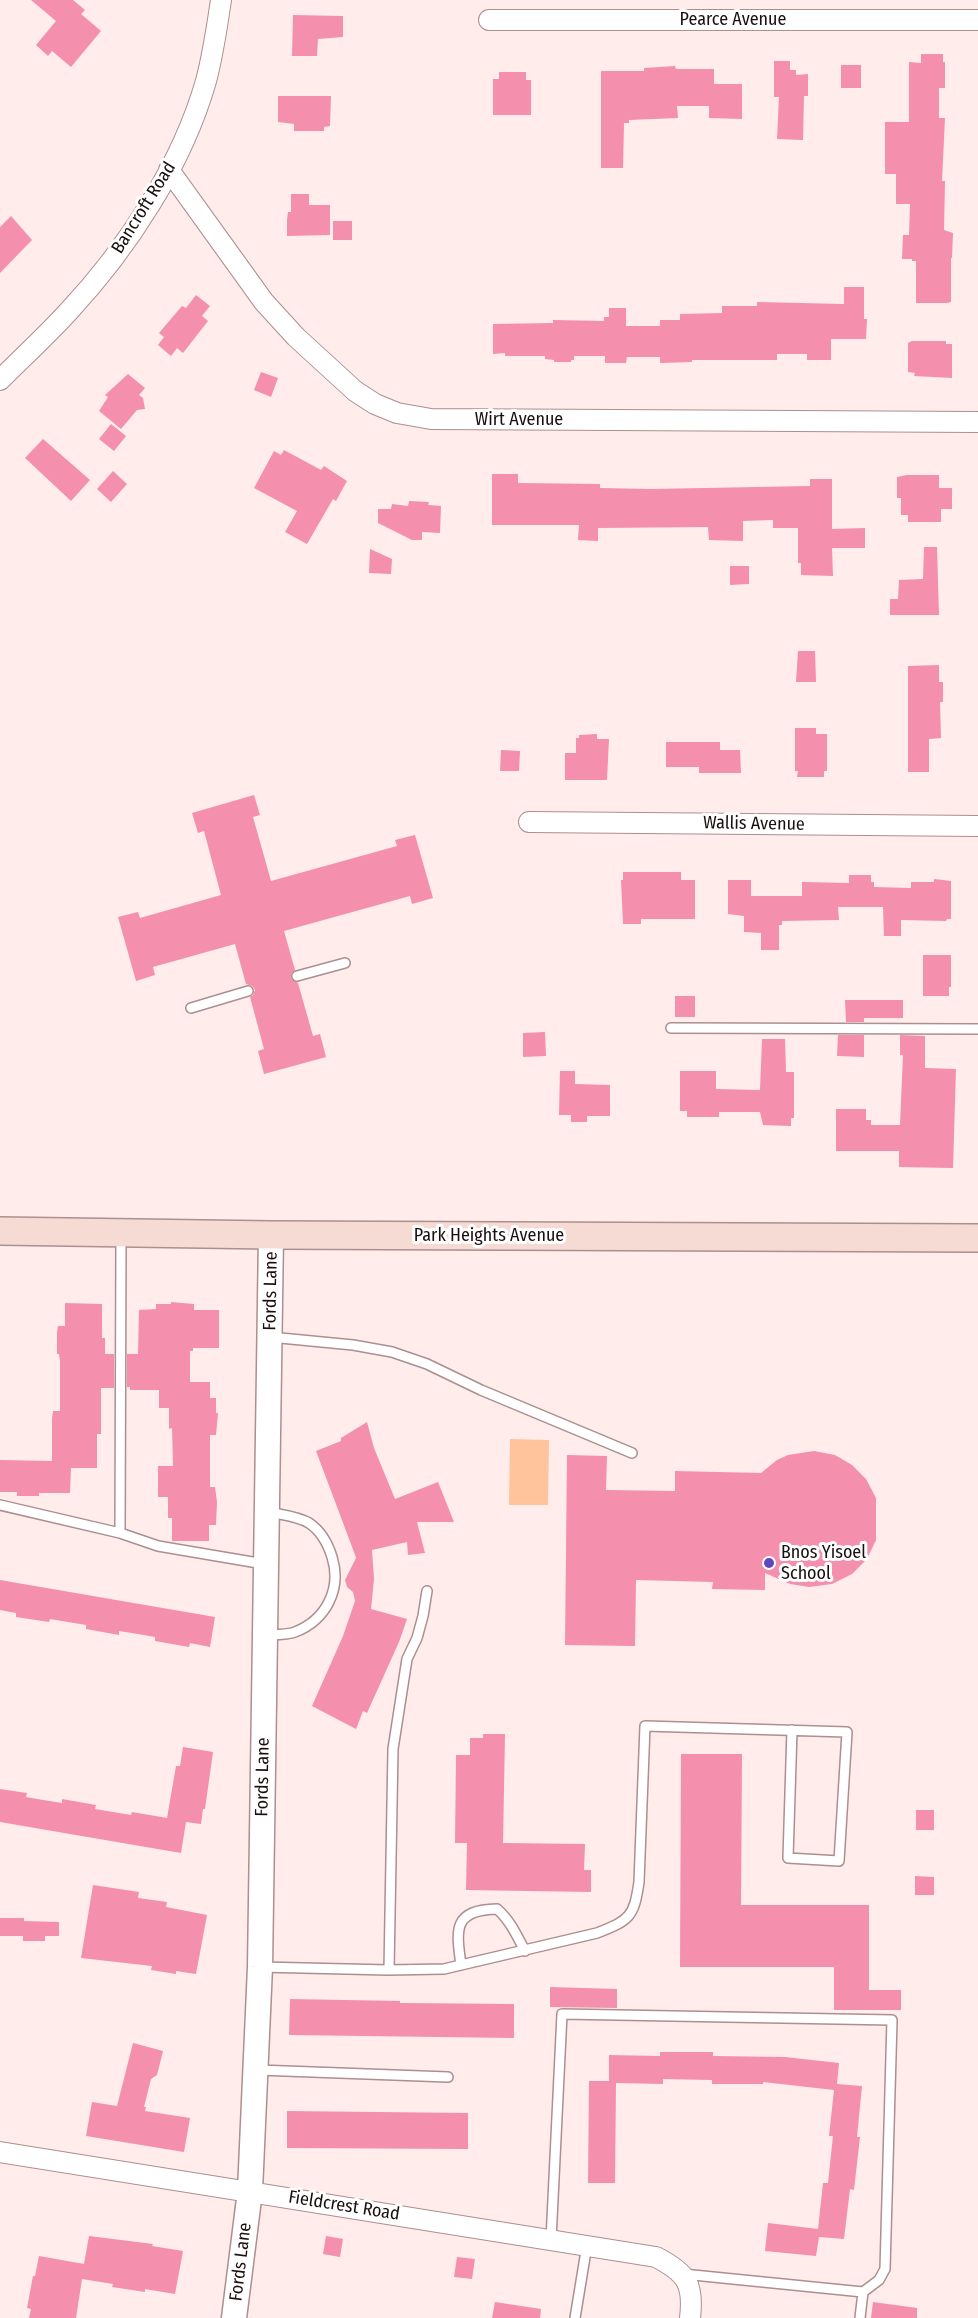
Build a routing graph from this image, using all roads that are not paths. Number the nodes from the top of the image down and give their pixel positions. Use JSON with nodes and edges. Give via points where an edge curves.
{"nodes":[{"id":1,"x":221,"y":0,"type":"edge"},
{"id":2,"x":489,"y":20,"type":"dead end"},
{"id":3,"x":978,"y":20,"type":"edge"},
{"id":4,"x":169,"y":170,"type":"junction"},
{"id":5,"x":0,"y":380,"type":"edge"},
{"id":6,"x":978,"y":422,"type":"edge"},
{"id":7,"x":529,"y":822,"type":"dead end"},
{"id":8,"x":978,"y":826,"type":"edge"},
{"id":9,"x":345,"y":963,"type":"dead end"},
{"id":10,"x":297,"y":976,"type":"dead end"},
{"id":11,"x":248,"y":991,"type":"dead end"},
{"id":12,"x":191,"y":1008,"type":"dead end"},
{"id":13,"x":671,"y":1029,"type":"dead end"},
{"id":14,"x":978,"y":1029,"type":"edge"},
{"id":15,"x":0,"y":1231,"type":"edge"},
{"id":16,"x":121,"y":1233,"type":"junction"},
{"id":17,"x":271,"y":1235,"type":"junction"},
{"id":18,"x":978,"y":1238,"type":"edge"},
{"id":19,"x":270,"y":1337,"type":"junction"},
{"id":20,"x":632,"y":1453,"type":"dead end"},
{"id":21,"x":0,"y":1505,"type":"edge"},
{"id":22,"x":267,"y":1512,"type":"junction"},
{"id":23,"x":120,"y":1533,"type":"junction"},
{"id":24,"x":266,"y":1564,"type":"junction"},
{"id":25,"x":427,"y":1591,"type":"dead end"},
{"id":26,"x":265,"y":1636,"type":"junction"},
{"id":27,"x":792,"y":1730,"type":"junction"},
{"id":28,"x":525,"y":1951,"type":"junction"},
{"id":29,"x":461,"y":1965,"type":"junction"},
{"id":30,"x":260,"y":1968,"type":"junction"},
{"id":31,"x":389,"y":1970,"type":"junction"},
{"id":32,"x":255,"y":2070,"type":"junction"},
{"id":33,"x":448,"y":2077,"type":"dead end"},
{"id":34,"x":0,"y":2152,"type":"edge"},
{"id":35,"x":250,"y":2191,"type":"junction"},
{"id":36,"x":551,"y":2240,"type":"junction"},
{"id":37,"x":587,"y":2245,"type":"junction"},
{"id":38,"x":683,"y":2274,"type":"junction"},
{"id":39,"x":863,"y":2292,"type":"junction"},
{"id":40,"x":234,"y":2318,"type":"edge"},
{"id":41,"x":575,"y":2318,"type":"edge"},
{"id":42,"x":690,"y":2318,"type":"edge"},
{"id":43,"x":860,"y":2318,"type":"edge"}],
"edges":[{"from":1,"to":4,"type":"street","name":"Bancroft Road","via":[[206,81],[190,128]]},
{"from":2,"to":3,"type":"street","name":"Pearce Avenue"},
{"from":4,"to":5,"type":"street","name":"Bancroft Road","via":[[129,236],[96,280]]},
{"from":4,"to":6,"type":"street","name":"Wirt Avenue","via":[[264,302],[296,337],[355,392],[397,413],[431,419]]},
{"from":7,"to":8,"type":"street","name":"Wallis Avenue"},
{"from":9,"to":10,"type":"lane"},
{"from":11,"to":12,"type":"lane"},
{"from":13,"to":14,"type":"lane"},
{"from":15,"to":16,"type":"main road","name":"Park Heights Avenue"},
{"from":16,"to":17,"type":"main road","name":"Park Heights Avenue"},
{"from":16,"to":23,"type":"lane"},
{"from":17,"to":18,"type":"main road","name":"Park Heights Avenue"},
{"from":17,"to":19,"type":"street","name":"Fords Lane"},
{"from":19,"to":20,"type":"lane","via":[[392,1352]]},
{"from":19,"to":22,"type":"street","name":"Fords Lane"},
{"from":21,"to":23,"type":"lane"},
{"from":22,"to":24,"type":"street","name":"Fords Lane"},
{"from":22,"to":26,"type":"lane","via":[[297,1518],[321,1534],[329,1546],[336,1575],[335,1590],[319,1617],[294,1632]]},
{"from":23,"to":24,"type":"lane","via":[[158,1546]]},
{"from":24,"to":26,"type":"street","name":"Fords Lane"},
{"from":25,"to":31,"type":"lane","via":[[423,1616],[407,1659],[393,1749]]},
{"from":26,"to":30,"type":"street","name":"Fords Lane"},
{"from":27,"to":27,"type":"lane","via":[[847,1732],[839,1861],[788,1858]]},
{"from":27,"to":28,"type":"lane","via":[[645,1726],[639,1882],[631,1915],[597,1933]]},
{"from":28,"to":29,"type":"lane"},
{"from":28,"to":29,"type":"lane","via":[[497,1909],[482,1909],[470,1912],[458,1928]]},
{"from":29,"to":31,"type":"lane"},
{"from":30,"to":31,"type":"lane"},
{"from":30,"to":32,"type":"street","name":"Fords Lane"},
{"from":32,"to":33,"type":"lane"},
{"from":32,"to":35,"type":"street","name":"Fords Lane"},
{"from":34,"to":35,"type":"street","name":"Fieldcrest Road"},
{"from":35,"to":36,"type":"street","name":"Fieldcrest Road"},
{"from":35,"to":40,"type":"street","name":"Fords Lane"},
{"from":36,"to":37,"type":"street","name":"Fieldcrest Road"},
{"from":36,"to":39,"type":"lane","via":[[562,2014],[892,2020],[885,2269],[879,2280]]},
{"from":37,"to":38,"type":"street","name":"Fieldcrest Road","via":[[656,2257]]},
{"from":37,"to":41,"type":"lane"},
{"from":38,"to":39,"type":"lane"},
{"from":38,"to":42,"type":"street","via":[[691,2288]]},
{"from":39,"to":43,"type":"lane"}]}
